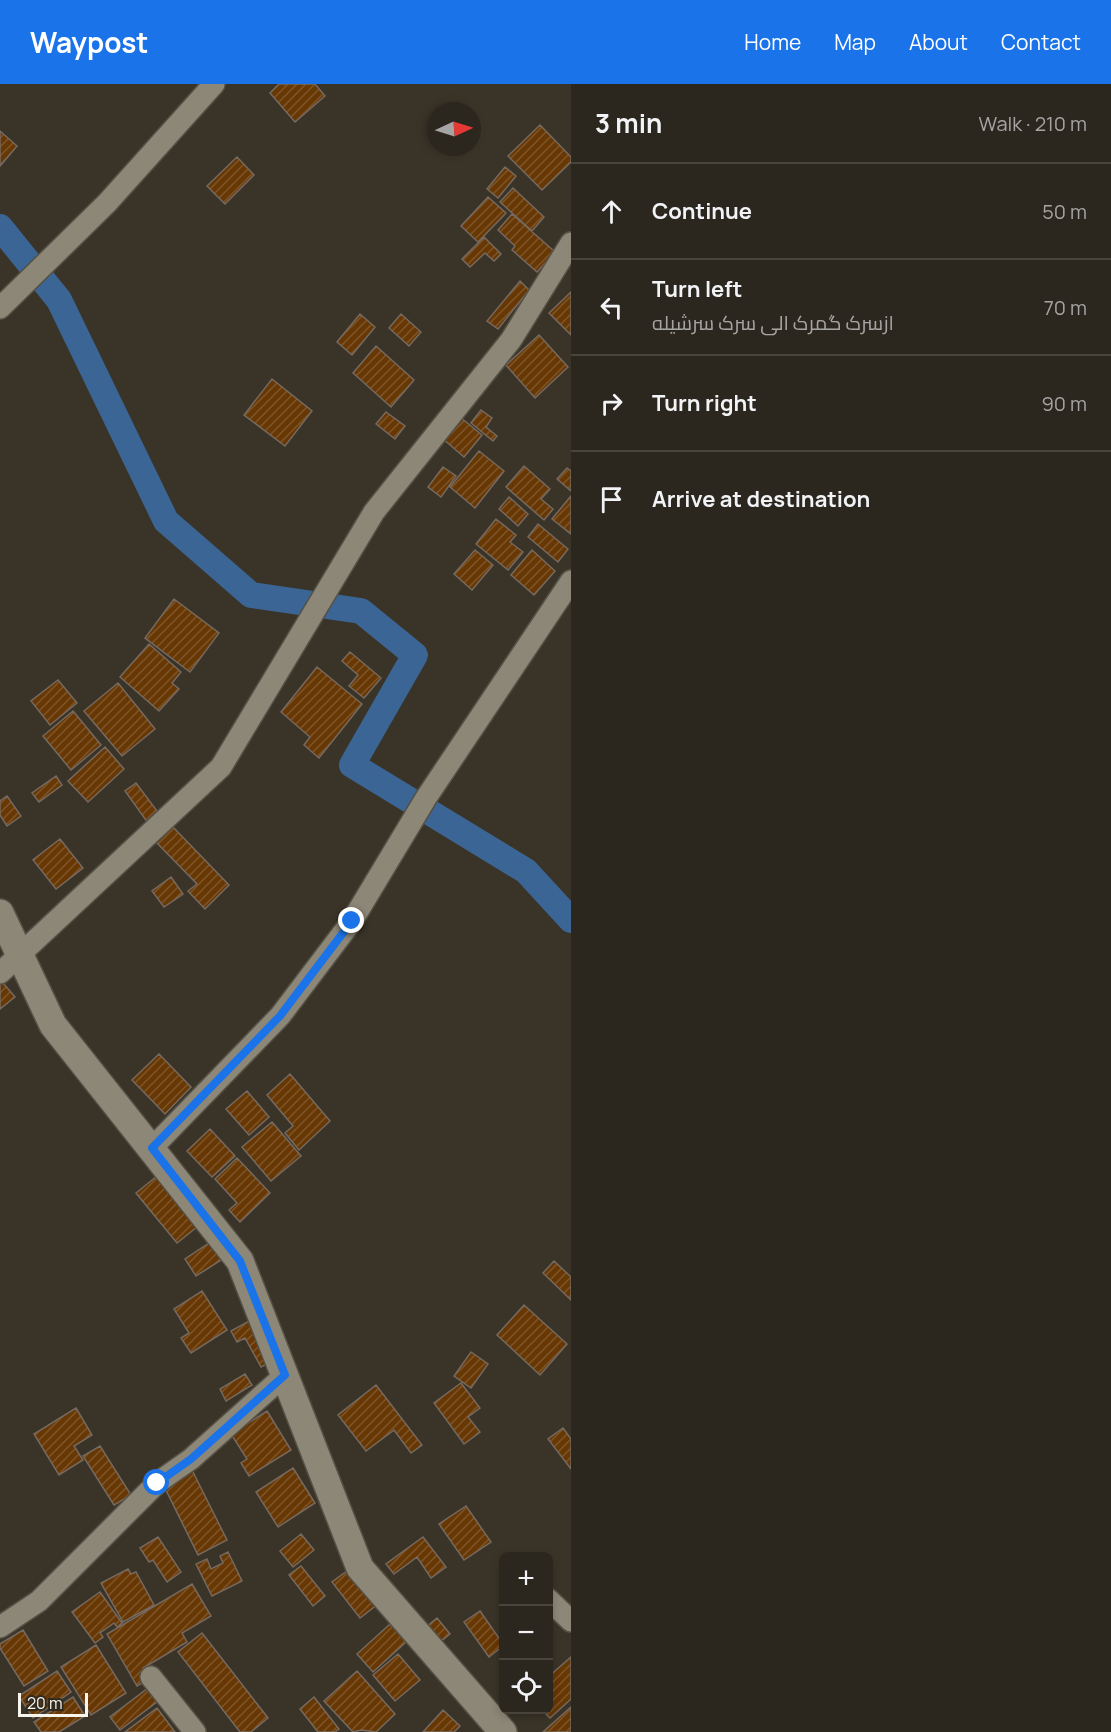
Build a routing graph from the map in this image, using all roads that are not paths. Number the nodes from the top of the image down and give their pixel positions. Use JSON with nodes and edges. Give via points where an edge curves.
{"nodes":[{"id":1,"x":214,"y":84,"type":"edge"},
{"id":2,"x":571,"y":243,"type":"edge"},
{"id":3,"x":0,"y":308,"type":"edge"},
{"id":4,"x":571,"y":581,"type":"edge"},
{"id":5,"x":0,"y":913,"type":"edge"},
{"id":6,"x":10,"y":965,"type":"edge"},
{"id":7,"x":152,"y":1148,"type":"junction"},
{"id":8,"x":285,"y":1375,"type":"junction"},
{"id":9,"x":553,"y":1603,"type":"edge"},
{"id":10,"x":571,"y":1621,"type":"edge"},
{"id":11,"x":0,"y":1627,"type":"edge"},
{"id":12,"x":151,"y":1677,"type":"dead end"},
{"id":13,"x":195,"y":1732,"type":"edge"},
{"id":14,"x":503,"y":1732,"type":"edge"}],
"edges":[{"from":1,"to":3,"type":"street","via":[[107,203]]},
{"from":2,"to":6,"type":"street","via":[[511,339],[374,512],[221,767]]},
{"from":4,"to":7,"type":"street","via":[[422,806],[352,921],[280,1016]]},
{"from":5,"to":6,"type":"street"},
{"from":6,"to":7,"type":"street"},
{"from":7,"to":8,"type":"street","via":[[240,1261]]},
{"from":8,"to":11,"type":"street","via":[[191,1459],[157,1483],[39,1601]]},
{"from":8,"to":14,"type":"street","via":[[360,1568]]},
{"from":9,"to":10,"type":"street"},
{"from":12,"to":13,"type":"street"}]}
